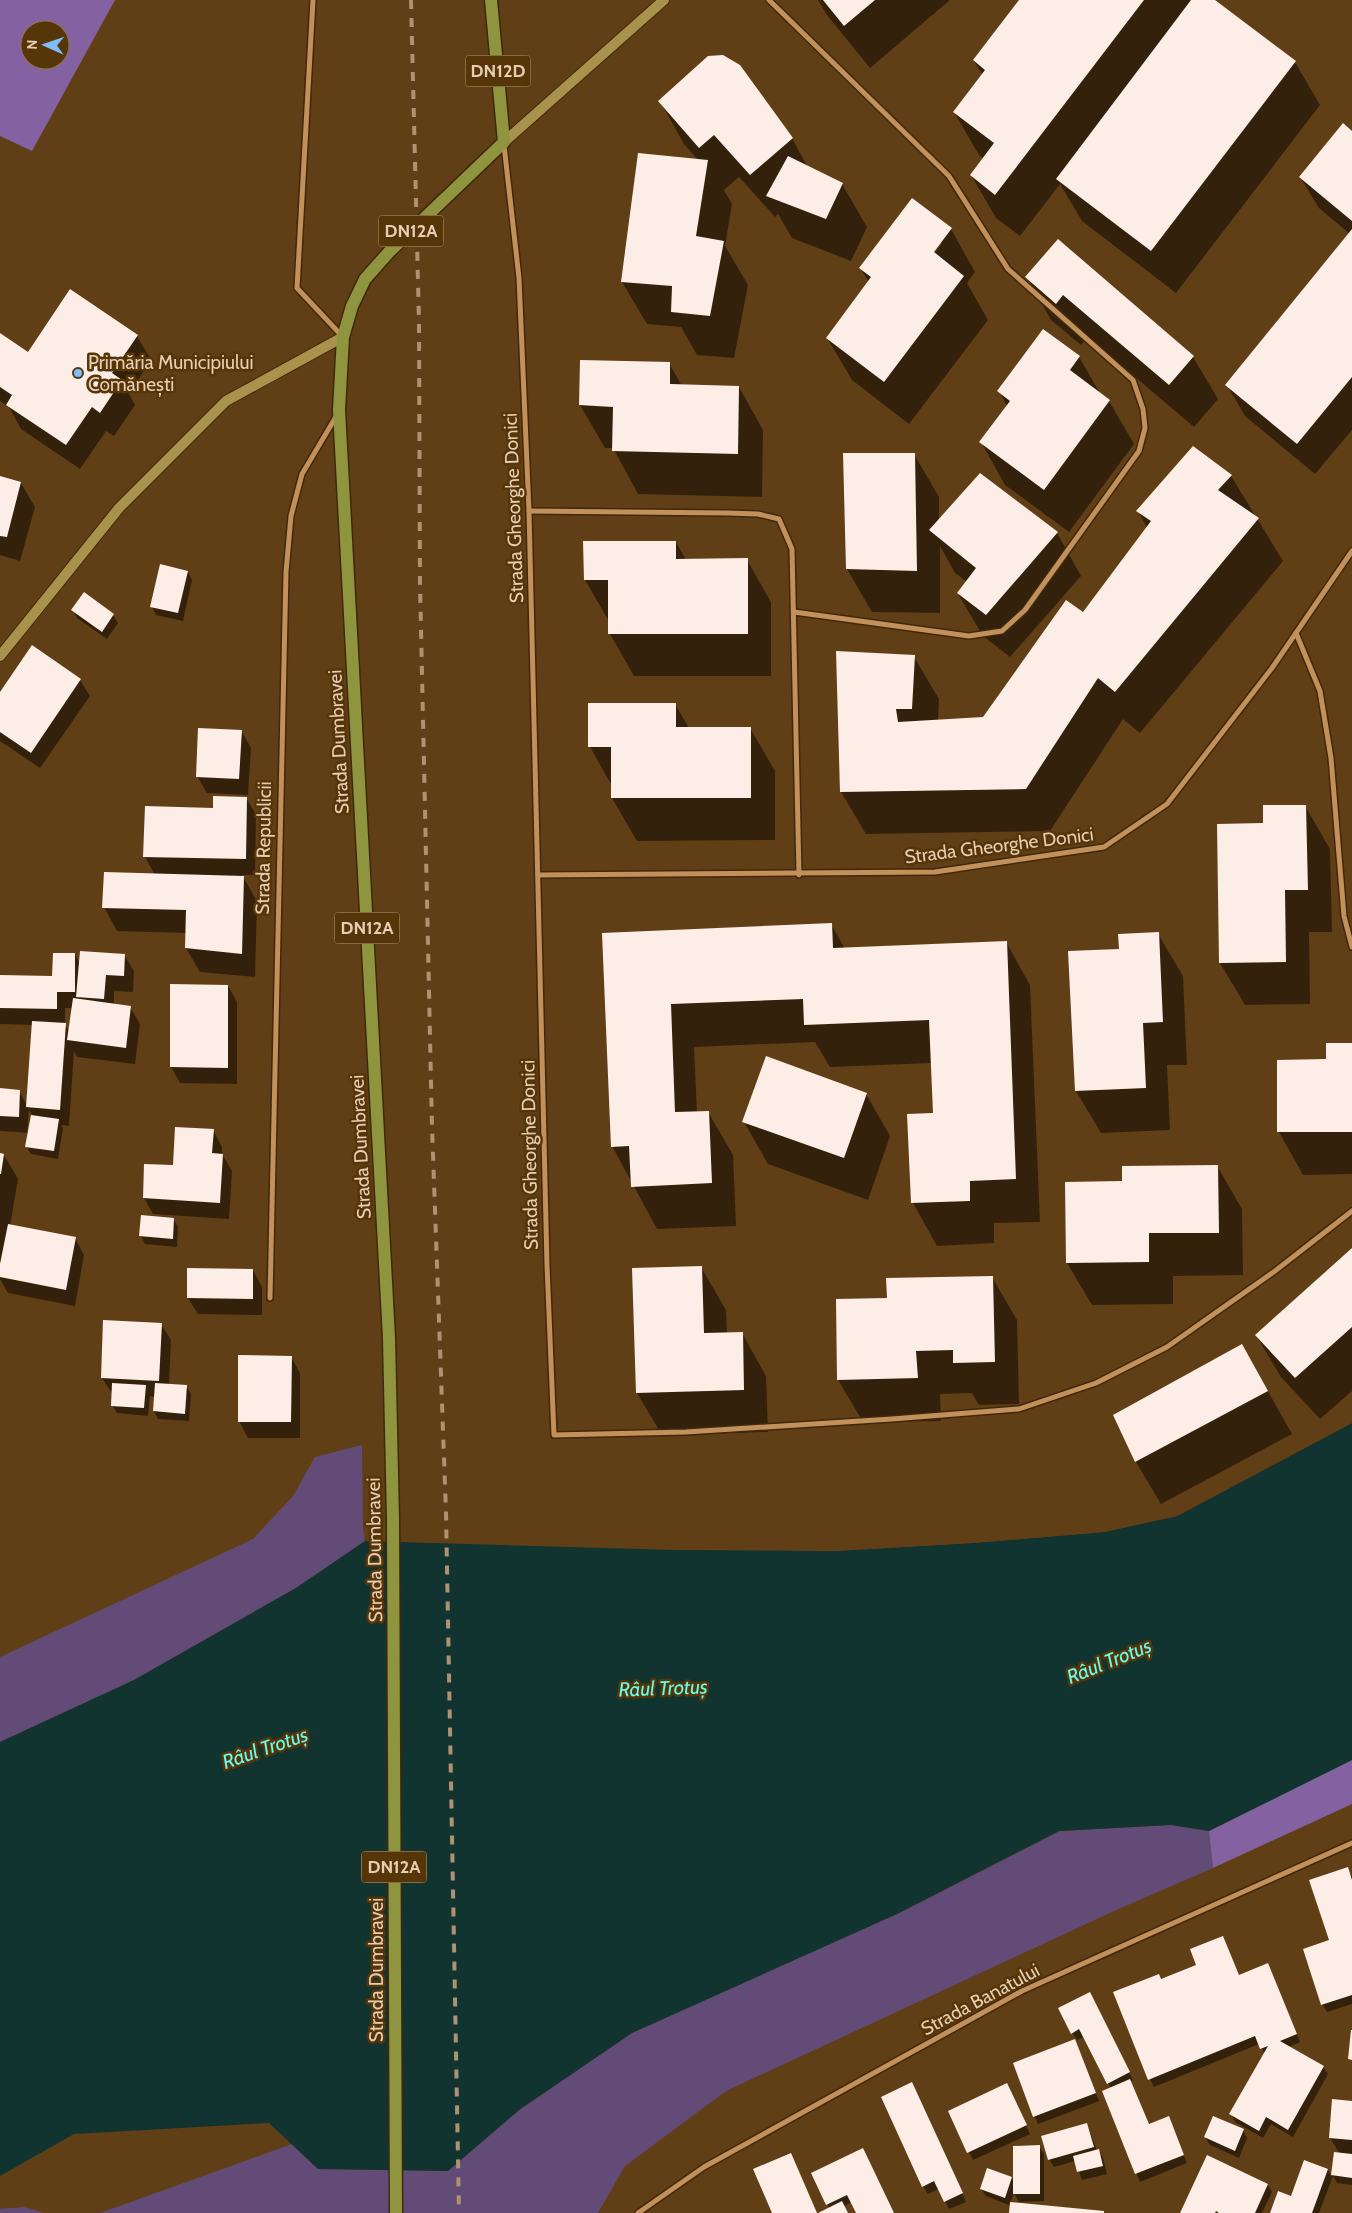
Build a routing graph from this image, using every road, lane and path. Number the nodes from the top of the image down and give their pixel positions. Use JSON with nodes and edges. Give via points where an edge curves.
{"nodes":[{"id":1,"x":313,"y":0,"type":"edge"},
{"id":2,"x":492,"y":0,"type":"edge"},
{"id":3,"x":664,"y":0,"type":"edge"},
{"id":4,"x":769,"y":0,"type":"edge"},
{"id":5,"x":504,"y":142,"type":"junction"},
{"id":6,"x":343,"y":337,"type":"junction"},
{"id":7,"x":340,"y":410,"type":"junction"},
{"id":8,"x":529,"y":511,"type":"junction"},
{"id":9,"x":1352,"y":551,"type":"edge"},
{"id":10,"x":794,"y":612,"type":"junction"},
{"id":11,"x":1296,"y":634,"type":"junction"},
{"id":12,"x":0,"y":656,"type":"edge"},
{"id":13,"x":538,"y":875,"type":"junction"},
{"id":14,"x":799,"y":875,"type":"junction"},
{"id":15,"x":1352,"y":947,"type":"edge"},
{"id":16,"x":1352,"y":1212,"type":"edge"},
{"id":17,"x":270,"y":1298,"type":"dead end"},
{"id":18,"x":1352,"y":1843,"type":"edge"},
{"id":19,"x":396,"y":2213,"type":"edge"},
{"id":20,"x":638,"y":2213,"type":"edge"}],
"edges":[{"from":1,"to":6,"type":"street","via":[[297,288]]},
{"from":2,"to":5,"type":"main road","number":"DN12D"},
{"from":3,"to":5,"type":"main road","number":"DN12A"},
{"from":4,"to":10,"type":"street","via":[[949,176],[1008,269],[1133,380],[1143,409],[1145,428],[1139,451],[1024,610],[1002,631],[969,636]]},
{"from":5,"to":6,"type":"main road","name":"Strada Dumbravei","number":"DN12A","via":[[365,279],[352,306]]},
{"from":5,"to":8,"type":"street","name":"Strada Gheorghe Donici","via":[[519,278]]},
{"from":6,"to":7,"type":"main road","name":"Strada Dumbravei","number":"DN12A"},
{"from":6,"to":12,"type":"main road","via":[[226,401],[120,508]]},
{"from":7,"to":17,"type":"street","name":"Strada Republicii","via":[[302,474],[291,516],[286,572]]},
{"from":7,"to":19,"type":"main road","name":"Strada Dumbravei","number":"DN12A","via":[[389,1338],[393,1520]]},
{"from":8,"to":10,"type":"street","via":[[758,514],[779,519],[792,549]]},
{"from":8,"to":13,"type":"street","name":"Strada Gheorghe Donici"},
{"from":9,"to":11,"type":"street","name":"Strada Gheorghe Donici"},
{"from":10,"to":14,"type":"street"},
{"from":11,"to":14,"type":"street","name":"Strada Gheorghe Donici","via":[[1167,804],[1104,847],[935,872]]},
{"from":11,"to":15,"type":"street","via":[[1320,691],[1331,758],[1344,916]]},
{"from":13,"to":14,"type":"street","name":"Strada Gheorghe Donici"},
{"from":13,"to":16,"type":"street","name":"Strada Gheorghe Donici","via":[[554,1434],[686,1432],[1019,1409],[1096,1383],[1167,1347]]},
{"from":18,"to":20,"type":"street","name":"Strada Banatului","via":[[1022,1991],[704,2167]]}]}
